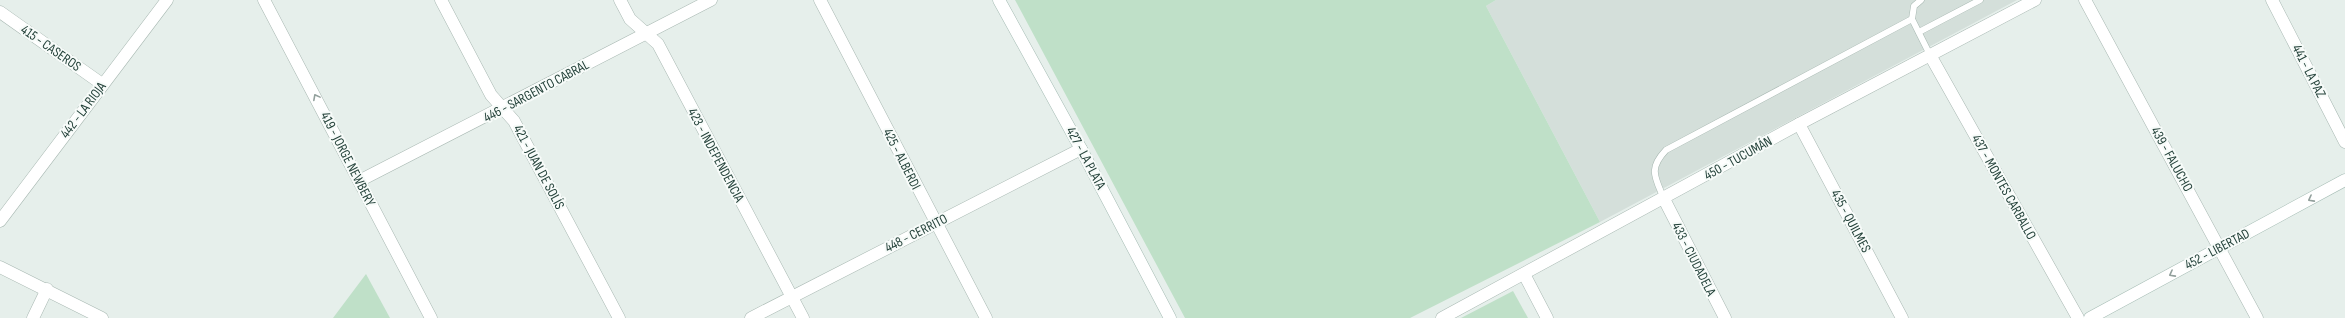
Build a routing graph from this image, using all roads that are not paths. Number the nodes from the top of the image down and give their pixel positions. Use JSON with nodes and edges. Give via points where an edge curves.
{"nodes":[{"id":1,"x":167,"y":0,"type":"edge"},
{"id":2,"x":264,"y":0,"type":"edge"},
{"id":3,"x":441,"y":0,"type":"edge"},
{"id":4,"x":620,"y":0,"type":"edge"},
{"id":5,"x":712,"y":0,"type":"edge"},
{"id":6,"x":820,"y":0,"type":"edge"},
{"id":7,"x":999,"y":0,"type":"edge"},
{"id":8,"x":1921,"y":0,"type":"edge"},
{"id":9,"x":1980,"y":0,"type":"edge"},
{"id":10,"x":2035,"y":0,"type":"edge"},
{"id":11,"x":2085,"y":0,"type":"edge"},
{"id":12,"x":2272,"y":0,"type":"edge"},
{"id":13,"x":0,"y":12,"type":"edge"},
{"id":14,"x":1912,"y":19,"type":"junction"},
{"id":15,"x":1919,"y":32,"type":"junction"},
{"id":16,"x":646,"y":33,"type":"junction"},
{"id":17,"x":1930,"y":55,"type":"junction"},
{"id":18,"x":102,"y":84,"type":"junction"},
{"id":19,"x":503,"y":109,"type":"junction"},
{"id":20,"x":1799,"y":124,"type":"junction"},
{"id":21,"x":2345,"y":142,"type":"edge"},
{"id":22,"x":1081,"y":149,"type":"junction"},
{"id":23,"x":2345,"y":180,"type":"edge"},
{"id":24,"x":359,"y":181,"type":"junction"},
{"id":25,"x":1664,"y":199,"type":"junction"},
{"id":26,"x":0,"y":221,"type":"edge"},
{"id":27,"x":935,"y":224,"type":"junction"},
{"id":28,"x":2220,"y":248,"type":"junction"},
{"id":29,"x":0,"y":266,"type":"edge"},
{"id":30,"x":1524,"y":274,"type":"junction"},
{"id":31,"x":47,"y":289,"type":"junction"},
{"id":32,"x":791,"y":297,"type":"junction"},
{"id":33,"x":33,"y":318,"type":"edge"},
{"id":34,"x":102,"y":318,"type":"edge"},
{"id":35,"x":432,"y":318,"type":"edge"},
{"id":36,"x":619,"y":318,"type":"edge"},
{"id":37,"x":751,"y":318,"type":"edge"},
{"id":38,"x":803,"y":318,"type":"edge"},
{"id":39,"x":986,"y":318,"type":"edge"},
{"id":40,"x":1170,"y":318,"type":"edge"},
{"id":41,"x":1442,"y":318,"type":"edge"},
{"id":42,"x":1547,"y":318,"type":"edge"},
{"id":43,"x":1725,"y":318,"type":"edge"},
{"id":44,"x":1902,"y":318,"type":"edge"},
{"id":45,"x":2078,"y":318,"type":"edge"},
{"id":46,"x":2090,"y":318,"type":"edge"},
{"id":47,"x":2257,"y":318,"type":"edge"}],
"edges":[{"from":1,"to":18,"type":"street","name":"442 - LA RIOJA"},
{"from":24,"to":2,"type":"street","name":"419 - JORGE NEWBERY","one_way":true},
{"from":3,"to":19,"type":"street","name":"421 - JUAN DE SOLÍS","via":[[491,95]]},
{"from":4,"to":16,"type":"street","name":"423 - INDEPENDENCIA","via":[[630,19]]},
{"from":5,"to":16,"type":"street","name":"446 - SARGENTO CABRAL"},
{"from":6,"to":27,"type":"street","name":"425 - ALBERDI"},
{"from":7,"to":22,"type":"street","name":"427 - LA PLATA"},
{"from":8,"to":14,"type":"lane","via":[[1914,6]]},
{"from":9,"to":15,"type":"lane"},
{"from":10,"to":17,"type":"street","name":"450 - TUCUMÁN"},
{"from":11,"to":28,"type":"street","name":"439 - FALUCHO"},
{"from":12,"to":21,"type":"street","name":"441 - LA PAZ"},
{"from":13,"to":18,"type":"street","name":"415 - CASEROS"},
{"from":14,"to":15,"type":"lane"},
{"from":14,"to":25,"type":"lane","via":[[1666,150],[1656,160],[1653,174]]},
{"from":15,"to":17,"type":"lane"},
{"from":16,"to":19,"type":"street","name":"446 - SARGENTO CABRAL"},
{"from":16,"to":32,"type":"street","name":"423 - INDEPENDENCIA","via":[[658,44]]},
{"from":17,"to":20,"type":"street","name":"450 - TUCUMÁN"},
{"from":17,"to":45,"type":"street","name":"437 - MONTES CARBALLO"},
{"from":18,"to":26,"type":"street","name":"442 - LA RIOJA"},
{"from":19,"to":24,"type":"street","name":"446 - SARGENTO CABRAL"},
{"from":19,"to":36,"type":"street","name":"421 - JUAN DE SOLÍS","via":[[514,121]]},
{"from":20,"to":25,"type":"street","name":"450 - TUCUMÁN"},
{"from":20,"to":44,"type":"street","name":"435 - QUILMES"},
{"from":22,"to":27,"type":"street","name":"448 - CERRITO"},
{"from":22,"to":40,"type":"street","name":"427 - LA PLATA"},
{"from":23,"to":28,"type":"street","name":"452 - LIBERTAD","one_way":true},
{"from":24,"to":35,"type":"street","name":"419 - JORGE NEWBERY"},
{"from":25,"to":30,"type":"street","name":"450 - TUCUMÁN"},
{"from":25,"to":43,"type":"street","name":"433 - CIUDADELA"},
{"from":27,"to":32,"type":"street","name":"448 - CERRITO"},
{"from":27,"to":39,"type":"street","name":"425 - ALBERDI"},
{"from":28,"to":46,"type":"street","name":"452 - LIBERTAD","one_way":true},
{"from":28,"to":47,"type":"street","name":"439 - FALUCHO"},
{"from":29,"to":31,"type":"street"},
{"from":30,"to":41,"type":"street","name":"450 - TUCUMÁN"},
{"from":30,"to":42,"type":"street"},
{"from":31,"to":33,"type":"street"},
{"from":31,"to":34,"type":"street"},
{"from":32,"to":37,"type":"street","name":"448 - CERRITO"},
{"from":32,"to":38,"type":"street","name":"423 - INDEPENDENCIA"}]}
